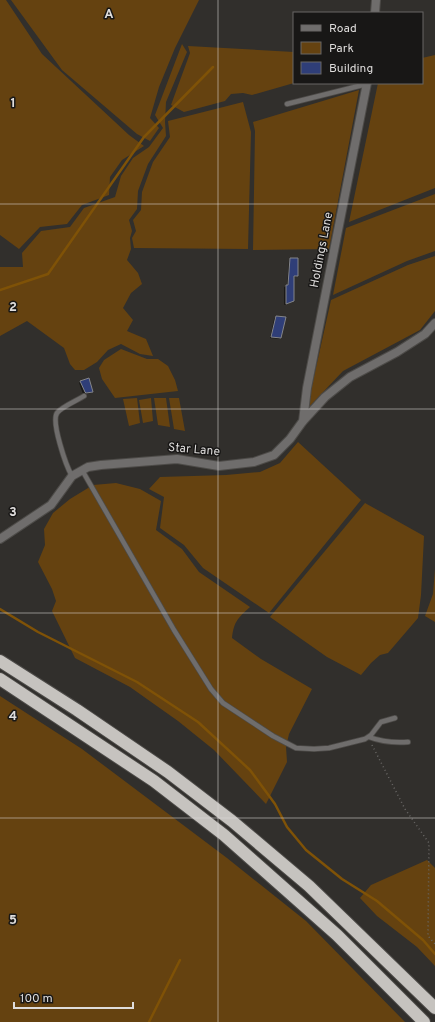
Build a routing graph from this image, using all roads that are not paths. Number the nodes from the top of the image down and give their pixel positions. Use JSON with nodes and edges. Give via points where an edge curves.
{"nodes":[{"id":1,"x":376,"y":0,"type":"edge"},
{"id":2,"x":375,"y":12,"type":"edge"},
{"id":3,"x":363,"y":84,"type":"edge"},
{"id":4,"x":367,"y":84,"type":"edge"},
{"id":5,"x":287,"y":104,"type":"dead end"},
{"id":6,"x":435,"y":323,"type":"edge"},
{"id":7,"x":84,"y":396,"type":"dead end"},
{"id":8,"x":303,"y":421,"type":"junction"},
{"id":9,"x":82,"y":470,"type":"junction"},
{"id":10,"x":72,"y":476,"type":"junction"},
{"id":11,"x":0,"y":539,"type":"edge"},
{"id":12,"x":0,"y":661,"type":"edge"},
{"id":13,"x":0,"y":679,"type":"edge"},
{"id":14,"x":395,"y":718,"type":"dead end"},
{"id":15,"x":369,"y":738,"type":"junction"},
{"id":16,"x":408,"y":742,"type":"dead end"},
{"id":17,"x":435,"y":1008,"type":"edge"},
{"id":18,"x":424,"y":1022,"type":"edge"}],
"edges":[{"from":1,"to":2,"type":"street"},
{"from":3,"to":5,"type":"lane"},
{"from":4,"to":8,"type":"street","name":"Holdings Lane","via":[[307,388]]},
{"from":6,"to":8,"type":"street","name":"Star Lane","via":[[425,334],[398,352],[350,377],[325,397]]},
{"from":7,"to":10,"type":"lane","via":[[59,411],[56,416],[61,448]]},
{"from":8,"to":9,"type":"street","name":"Star Lane","via":[[274,455],[254,462],[219,466],[177,458],[100,465]]},
{"from":9,"to":10,"type":"street","name":"Star Lane"},
{"from":9,"to":15,"type":"lane","via":[[174,630],[211,689],[223,703],[296,748],[329,748]]},
{"from":10,"to":11,"type":"street","name":"Star Lane","via":[[51,505]]},
{"from":12,"to":17,"type":"highway","via":[[162,768],[232,821],[309,886]]},
{"from":13,"to":18,"type":"highway","via":[[154,781],[224,835],[337,935]]},
{"from":14,"to":15,"type":"lane","via":[[381,722]]},
{"from":15,"to":16,"type":"lane","via":[[394,743]]}]}
